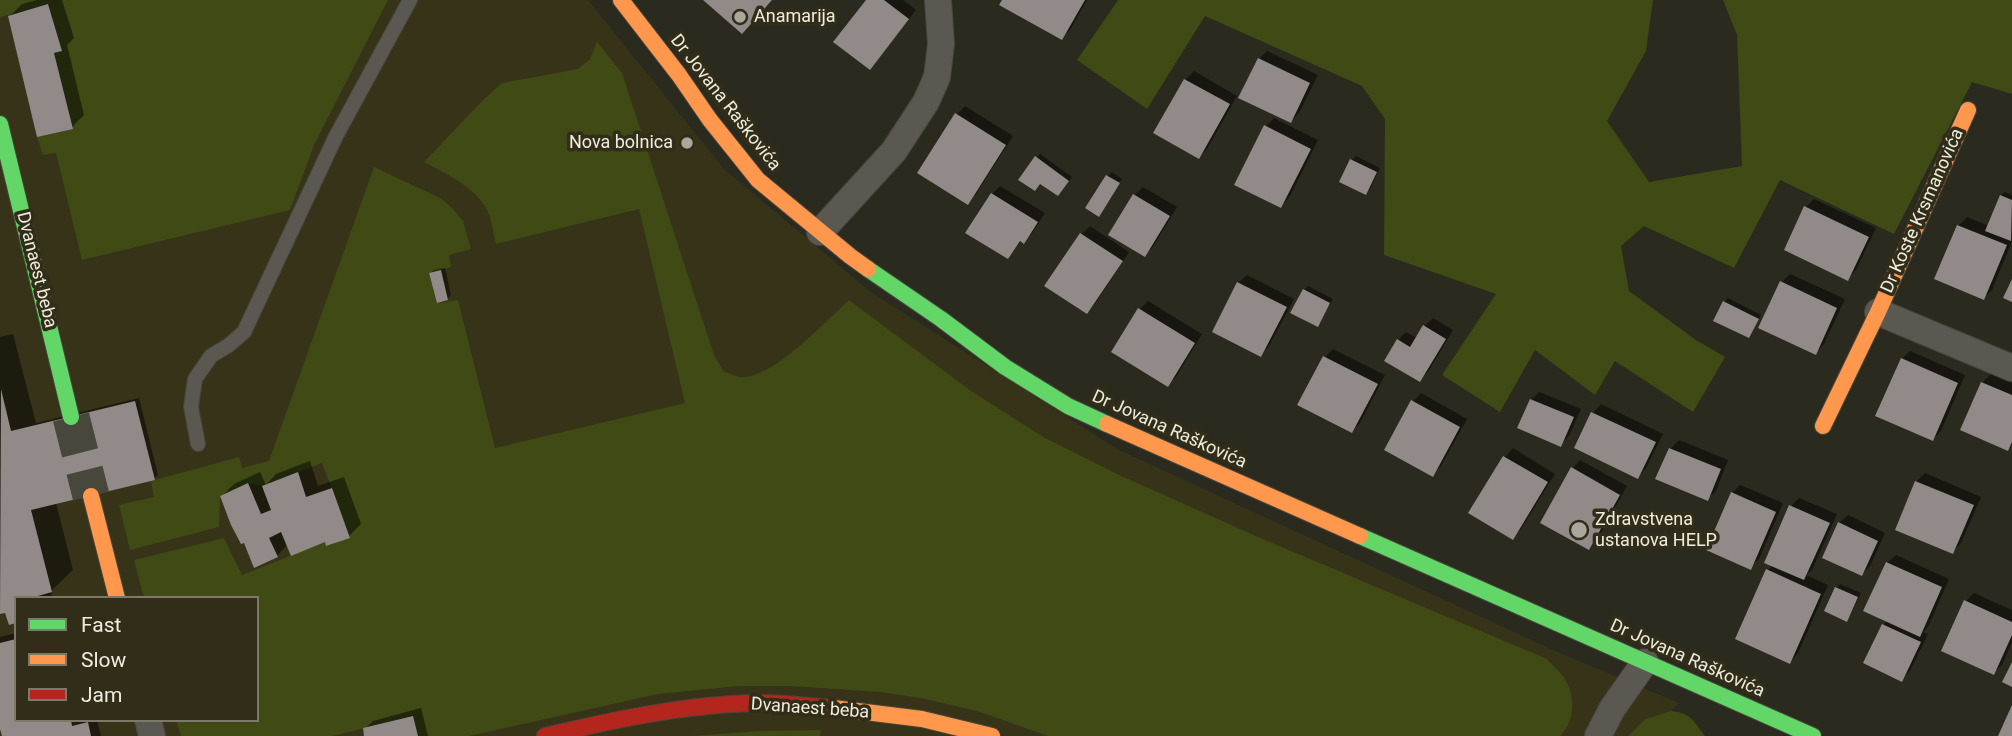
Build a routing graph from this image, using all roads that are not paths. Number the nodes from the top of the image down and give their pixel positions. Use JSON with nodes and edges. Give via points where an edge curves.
{"nodes":[{"id":1,"x":411,"y":0,"type":"edge"},
{"id":2,"x":621,"y":0,"type":"edge"},
{"id":3,"x":938,"y":0,"type":"edge"},
{"id":4,"x":1968,"y":110,"type":"dead end"},
{"id":5,"x":0,"y":124,"type":"edge"},
{"id":6,"x":820,"y":232,"type":"junction"},
{"id":7,"x":1878,"y":312,"type":"junction"},
{"id":8,"x":2012,"y":368,"type":"edge"},
{"id":9,"x":71,"y":417,"type":"tunnel mouth"},
{"id":10,"x":1823,"y":426,"type":"dead end"},
{"id":11,"x":198,"y":444,"type":"dead end"},
{"id":12,"x":91,"y":496,"type":"tunnel mouth"},
{"id":13,"x":116,"y":596,"type":"edge"},
{"id":14,"x":1645,"y":662,"type":"junction"},
{"id":15,"x":545,"y":736,"type":"edge"},
{"id":16,"x":992,"y":736,"type":"edge"},
{"id":17,"x":1598,"y":736,"type":"edge"},
{"id":18,"x":1813,"y":736,"type":"edge"}],
"edges":[{"from":1,"to":11,"type":"lane","via":[[336,136],[244,332],[211,356],[195,379],[191,407]]},
{"from":2,"to":6,"type":"street","name":"Dr Jovana Raškovića","via":[[758,180]]},
{"from":3,"to":6,"type":"street","via":[[941,44],[937,77],[926,102],[894,151]]},
{"from":4,"to":7,"type":"street","name":"Dr Koste Krsmanovića"},
{"from":5,"to":9,"type":"street","name":"Dvanaest beba"},
{"from":6,"to":14,"type":"street","name":"Dr Jovana Raškovića","via":[[1005,367],[1068,406]]},
{"from":7,"to":8,"type":"street","name":"Dr Koste Krsmanovića"},
{"from":7,"to":10,"type":"street","name":"Dr Koste Krsmanovića"},
{"from":12,"to":13,"type":"street"},
{"from":14,"to":17,"type":"street"},
{"from":14,"to":18,"type":"street","name":"Dr Jovana Raškovića"},
{"from":15,"to":16,"type":"street","name":"Dvanaest beba","via":[[640,716],[751,703],[906,716]]}]}
